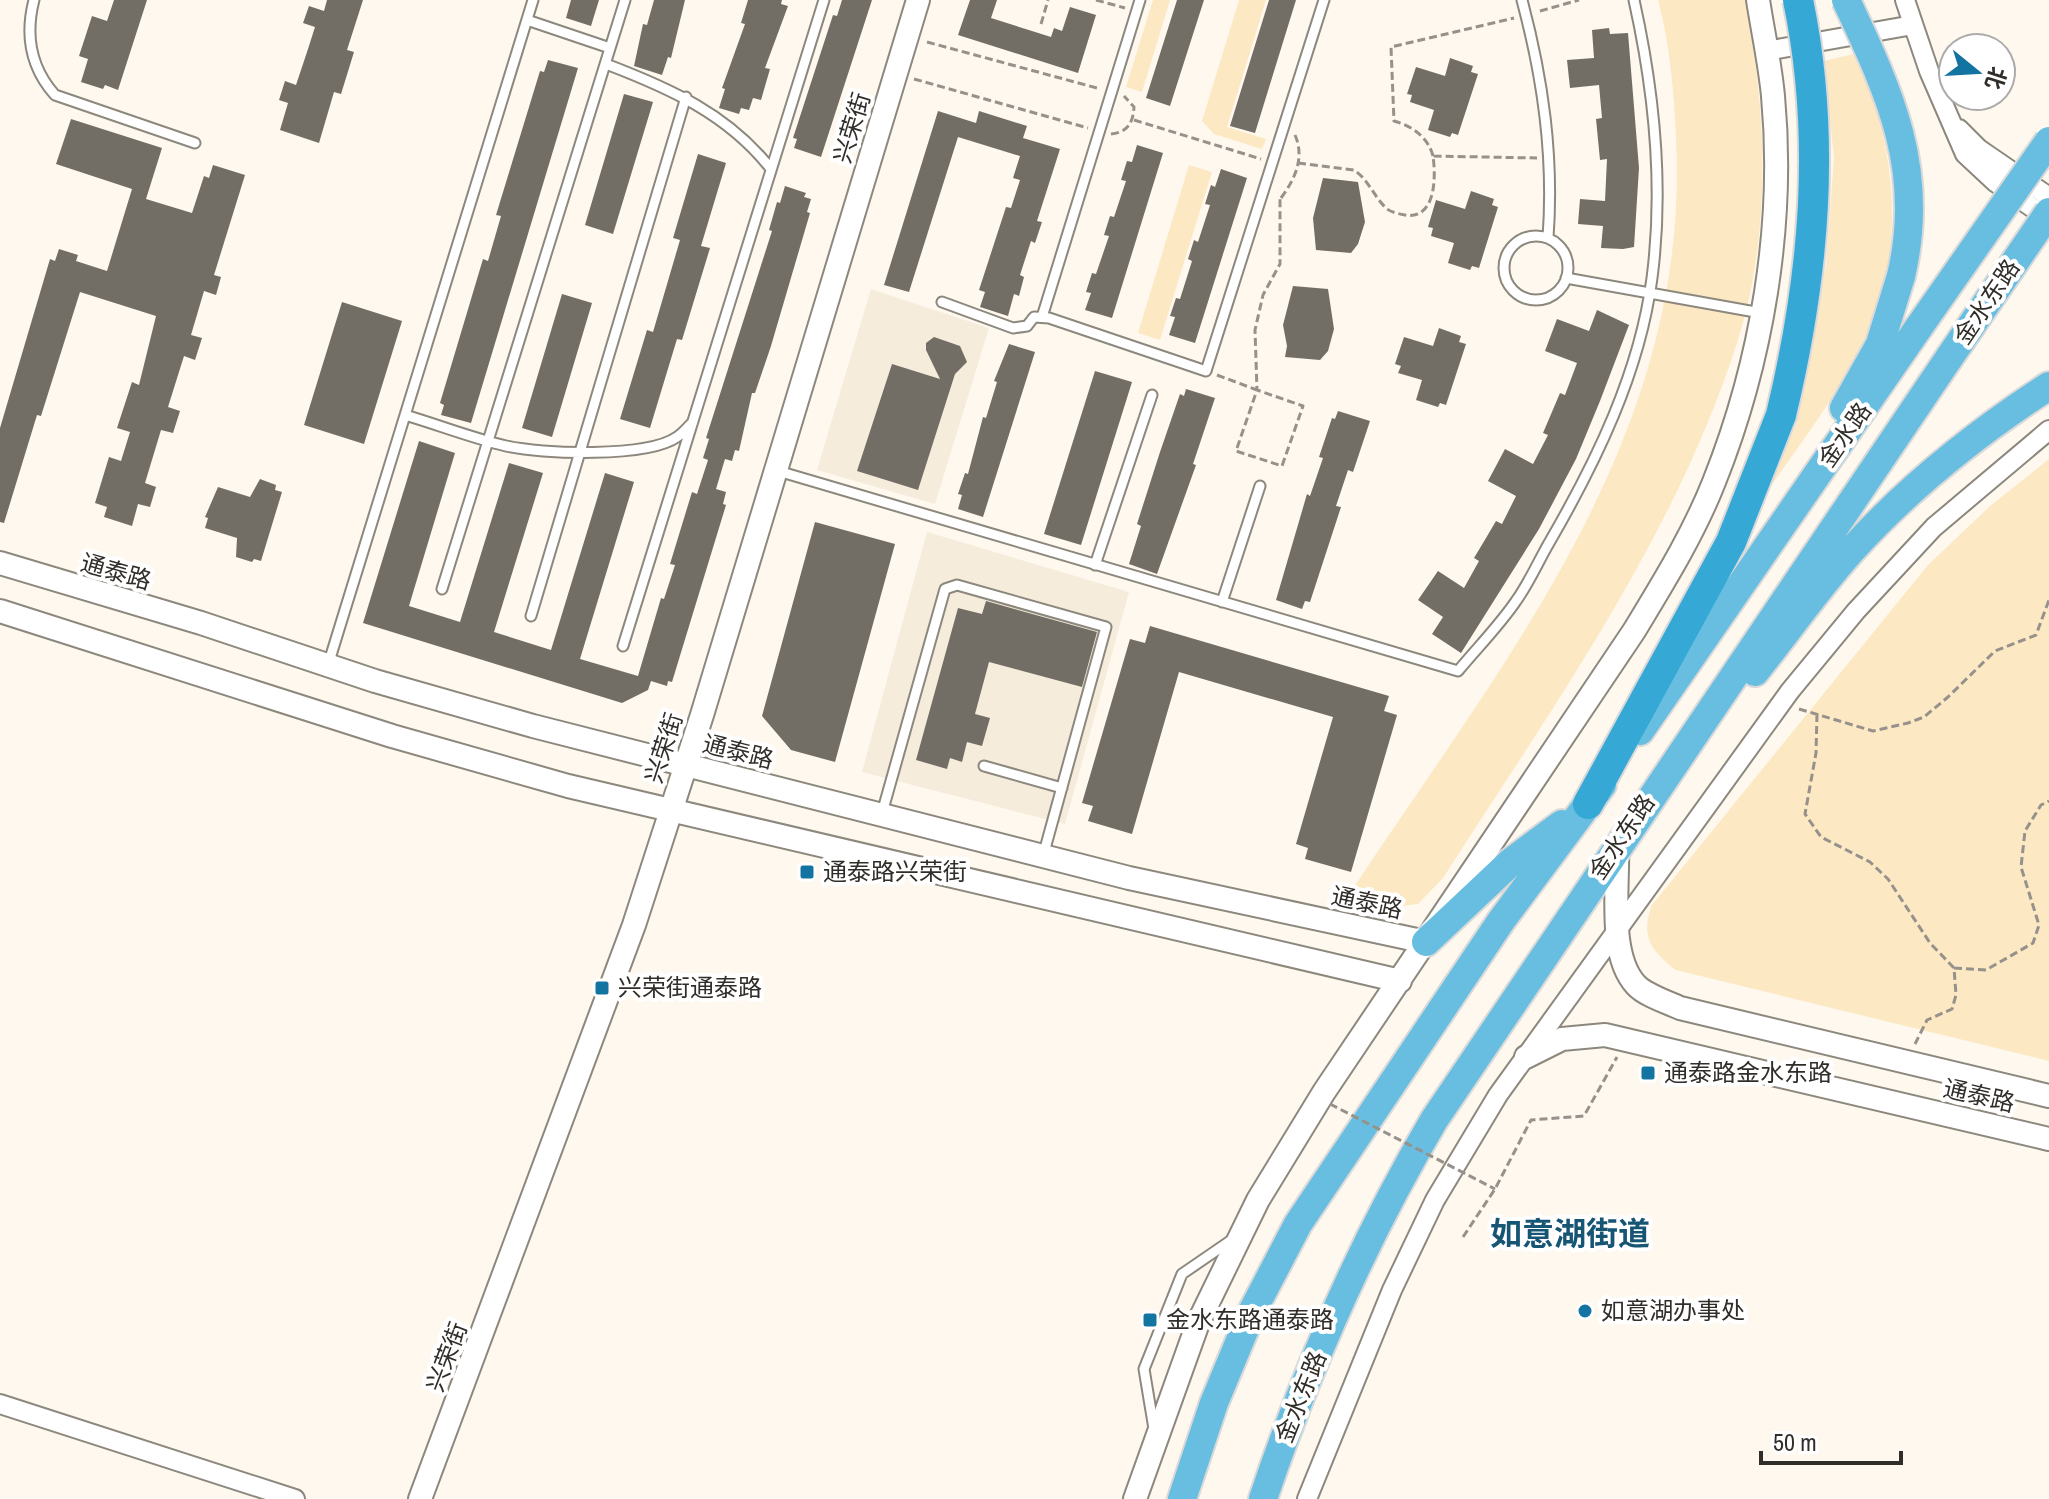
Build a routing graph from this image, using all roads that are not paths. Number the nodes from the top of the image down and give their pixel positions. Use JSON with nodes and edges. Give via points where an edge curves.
{"nodes":[{"id":1,"x":34,"y":0,"type":"edge"},
{"id":2,"x":533,"y":0,"type":"edge"},
{"id":3,"x":625,"y":0,"type":"edge"},
{"id":4,"x":824,"y":0,"type":"edge"},
{"id":5,"x":918,"y":0,"type":"edge"},
{"id":6,"x":1140,"y":0,"type":"edge"},
{"id":7,"x":1324,"y":0,"type":"edge"},
{"id":8,"x":1522,"y":0,"type":"edge"},
{"id":9,"x":1634,"y":0,"type":"edge"},
{"id":10,"x":1758,"y":0,"type":"edge"},
{"id":11,"x":1798,"y":0,"type":"edge"},
{"id":12,"x":1846,"y":0,"type":"edge"},
{"id":13,"x":1905,"y":0,"type":"edge"},
{"id":14,"x":527,"y":20,"type":"junction"},
{"id":15,"x":1913,"y":25,"type":"junction"},
{"id":16,"x":610,"y":48,"type":"junction"},
{"id":17,"x":1766,"y":51,"type":"junction"},
{"id":18,"x":606,"y":64,"type":"junction"},
{"id":19,"x":686,"y":97,"type":"junction"},
{"id":20,"x":1953,"y":122,"type":"junction"},
{"id":21,"x":2049,"y":141,"type":"edge"},
{"id":22,"x":195,"y":143,"type":"dead end"},
{"id":23,"x":771,"y":169,"type":"junction"},
{"id":24,"x":2049,"y":197,"type":"edge"},
{"id":25,"x":2049,"y":212,"type":"edge"},
{"id":26,"x":2049,"y":219,"type":"edge"},
{"id":27,"x":1548,"y":238,"type":"junction"},
{"id":28,"x":1566,"y":278,"type":"junction"},
{"id":29,"x":1649,"y":292,"type":"junction"},
{"id":30,"x":942,"y":302,"type":"dead end"},
{"id":31,"x":1761,"y":313,"type":"junction"},
{"id":32,"x":1042,"y":317,"type":"junction"},
{"id":33,"x":1919,"y":327,"type":"joint"},
{"id":34,"x":2049,"y":386,"type":"edge"},
{"id":35,"x":1152,"y":395,"type":"dead end"},
{"id":36,"x":405,"y":415,"type":"junction"},
{"id":37,"x":693,"y":422,"type":"junction"},
{"id":38,"x":2049,"y":430,"type":"edge"},
{"id":39,"x":488,"y":441,"type":"junction"},
{"id":40,"x":580,"y":451,"type":"junction"},
{"id":41,"x":776,"y":470,"type":"junction"},
{"id":42,"x":1260,"y":486,"type":"dead end"},
{"id":43,"x":1771,"y":542,"type":"junction"},
{"id":44,"x":0,"y":563,"type":"edge"},
{"id":45,"x":1095,"y":565,"type":"junction"},
{"id":46,"x":442,"y":589,"type":"dead end"},
{"id":47,"x":1222,"y":602,"type":"junction"},
{"id":48,"x":0,"y":611,"type":"edge"},
{"id":49,"x":531,"y":616,"type":"dead end"},
{"id":50,"x":623,"y":646,"type":"dead end"},
{"id":51,"x":328,"y":665,"type":"junction"},
{"id":52,"x":685,"y":765,"type":"junction"},
{"id":53,"x":984,"y":766,"type":"dead end"},
{"id":54,"x":1062,"y":788,"type":"junction"},
{"id":55,"x":1588,"y":804,"type":"junction"},
{"id":56,"x":671,"y":811,"type":"junction"},
{"id":57,"x":881,"y":816,"type":"junction"},
{"id":58,"x":1617,"y":844,"type":"junction"},
{"id":59,"x":1043,"y":856,"type":"junction"},
{"id":60,"x":1617,"y":931,"type":"junction"},
{"id":61,"x":1426,"y":942,"type":"junction"},
{"id":62,"x":1400,"y":981,"type":"junction"},
{"id":63,"x":1526,"y":1057,"type":"junction"},
{"id":64,"x":2049,"y":1096,"type":"edge"},
{"id":65,"x":2049,"y":1139,"type":"edge"},
{"id":66,"x":1239,"y":1235,"type":"junction"},
{"id":67,"x":0,"y":1404,"type":"edge"},
{"id":68,"x":1156,"y":1435,"type":"junction"},
{"id":69,"x":1308,"y":1498,"type":"edge"},
{"id":70,"x":295,"y":1499,"type":"edge"},
{"id":71,"x":420,"y":1499,"type":"edge"},
{"id":72,"x":1135,"y":1499,"type":"edge"},
{"id":73,"x":1182,"y":1499,"type":"edge"},
{"id":74,"x":1263,"y":1499,"type":"edge"}],
"edges":[{"from":1,"to":22,"type":"lane","via":[[29,33],[34,59],[55,95]]},
{"from":2,"to":14,"type":"lane"},
{"from":3,"to":16,"type":"lane"},
{"from":4,"to":23,"type":"lane"},
{"from":5,"to":41,"type":"street","name":"兴荣街"},
{"from":6,"to":32,"type":"lane"},
{"from":7,"to":32,"type":"lane","via":[[1206,371]]},
{"from":8,"to":27,"type":"lane","via":[[1542,75]]},
{"from":9,"to":29,"type":"lane","via":[[1657,161]]},
{"from":10,"to":17,"type":"street"},
{"from":11,"to":55,"type":"highway","bridge":true,"via":[[1811,86],[1814,207],[1802,318],[1781,415],[1731,542]]},
{"from":12,"to":43,"type":"main road","bridge":true,"via":[[1888,90],[1906,155],[1909,232],[1880,344]]},
{"from":13,"to":15,"type":"street"},
{"from":14,"to":16,"type":"lane"},
{"from":14,"to":36,"type":"lane"},
{"from":15,"to":17,"type":"street"},
{"from":15,"to":20,"type":"street"},
{"from":16,"to":18,"type":"lane"},
{"from":17,"to":31,"type":"street","via":[[1775,157],[1770,267]]},
{"from":18,"to":19,"type":"lane"},
{"from":18,"to":39,"type":"lane"},
{"from":19,"to":23,"type":"lane","via":[[742,138]]},
{"from":19,"to":40,"type":"lane"},
{"from":20,"to":24,"type":"street","via":[[1979,149]]},
{"from":20,"to":26,"type":"street","via":[[1965,154],[1978,168]]},
{"from":21,"to":33,"type":"main road","name":"金水东路","bridge":true},
{"from":23,"to":37,"type":"lane"},
{"from":25,"to":58,"type":"main road","name":"金水东路","bridge":true},
{"from":27,"to":28,"type":"lane","via":[[1566,255]]},
{"from":27,"to":28,"type":"lane","via":[[1529,237],[1513,246],[1504,263],[1506,281],[1519,296],[1536,301],[1554,295]]},
{"from":28,"to":29,"type":"lane"},
{"from":29,"to":31,"type":"lane"},
{"from":29,"to":47,"type":"lane","via":[[1632,361],[1588,477],[1516,600],[1458,671]]},
{"from":30,"to":32,"type":"lane","via":[[1013,328]]},
{"from":31,"to":61,"type":"street","via":[[1734,425],[1676,561]]},
{"from":33,"to":43,"type":"main road","name":"金水路"},
{"from":34,"to":58,"type":"main road","via":[[1950,459],[1850,552]]},
{"from":35,"to":45,"type":"lane"},
{"from":36,"to":39,"type":"lane"},
{"from":36,"to":51,"type":"lane"},
{"from":37,"to":40,"type":"lane","via":[[677,438],[656,445]]},
{"from":37,"to":50,"type":"lane"},
{"from":38,"to":60,"type":"street","via":[[1934,527],[1856,611],[1781,704]]},
{"from":39,"to":40,"type":"lane","via":[[537,451]]},
{"from":39,"to":46,"type":"lane"},
{"from":40,"to":49,"type":"lane"},
{"from":41,"to":45,"type":"lane"},
{"from":41,"to":52,"type":"street","name":"兴荣街"},
{"from":42,"to":47,"type":"lane"},
{"from":43,"to":55,"type":"main road","name":"金水东路"},
{"from":44,"to":51,"type":"street","name":"通泰路"},
{"from":45,"to":47,"type":"lane"},
{"from":48,"to":56,"type":"street","via":[[392,736]]},
{"from":51,"to":52,"type":"street","name":"通泰路"},
{"from":52,"to":56,"type":"street","name":"兴荣街"},
{"from":52,"to":57,"type":"street","name":"通泰路"},
{"from":53,"to":54,"type":"lane"},
{"from":54,"to":57,"type":"lane","via":[[1106,627],[957,585],[945,589]]},
{"from":54,"to":59,"type":"lane"},
{"from":55,"to":61,"type":"main road","via":[[1511,862]]},
{"from":55,"to":73,"type":"main road","name":"金水东路","via":[[1501,921],[1298,1224],[1251,1314]]},
{"from":56,"to":62,"type":"street"},
{"from":56,"to":71,"type":"street","name":"兴荣街","via":[[634,925]]},
{"from":57,"to":59,"type":"street","name":"通泰路"},
{"from":58,"to":60,"type":"street","name":"通泰路"},
{"from":58,"to":74,"type":"main road","name":"金水东路","via":[[1413,1155],[1314,1362]]},
{"from":59,"to":61,"type":"street","name":"通泰路"},
{"from":60,"to":63,"type":"street"},
{"from":60,"to":64,"type":"street","name":"通泰路","via":[[1623,963],[1636,986],[1680,1008]]},
{"from":61,"to":62,"type":"street"},
{"from":62,"to":66,"type":"street","via":[[1324,1092]]},
{"from":63,"to":65,"type":"street","name":"通泰路","via":[[1562,1039],[1605,1035]]},
{"from":63,"to":69,"type":"street","via":[[1435,1200],[1392,1290]]},
{"from":66,"to":68,"type":"street","via":[[1198,1323]]},
{"from":66,"to":68,"type":"lane","via":[[1182,1274],[1144,1369]]},
{"from":67,"to":70,"type":"street"},
{"from":68,"to":72,"type":"street"}]}
